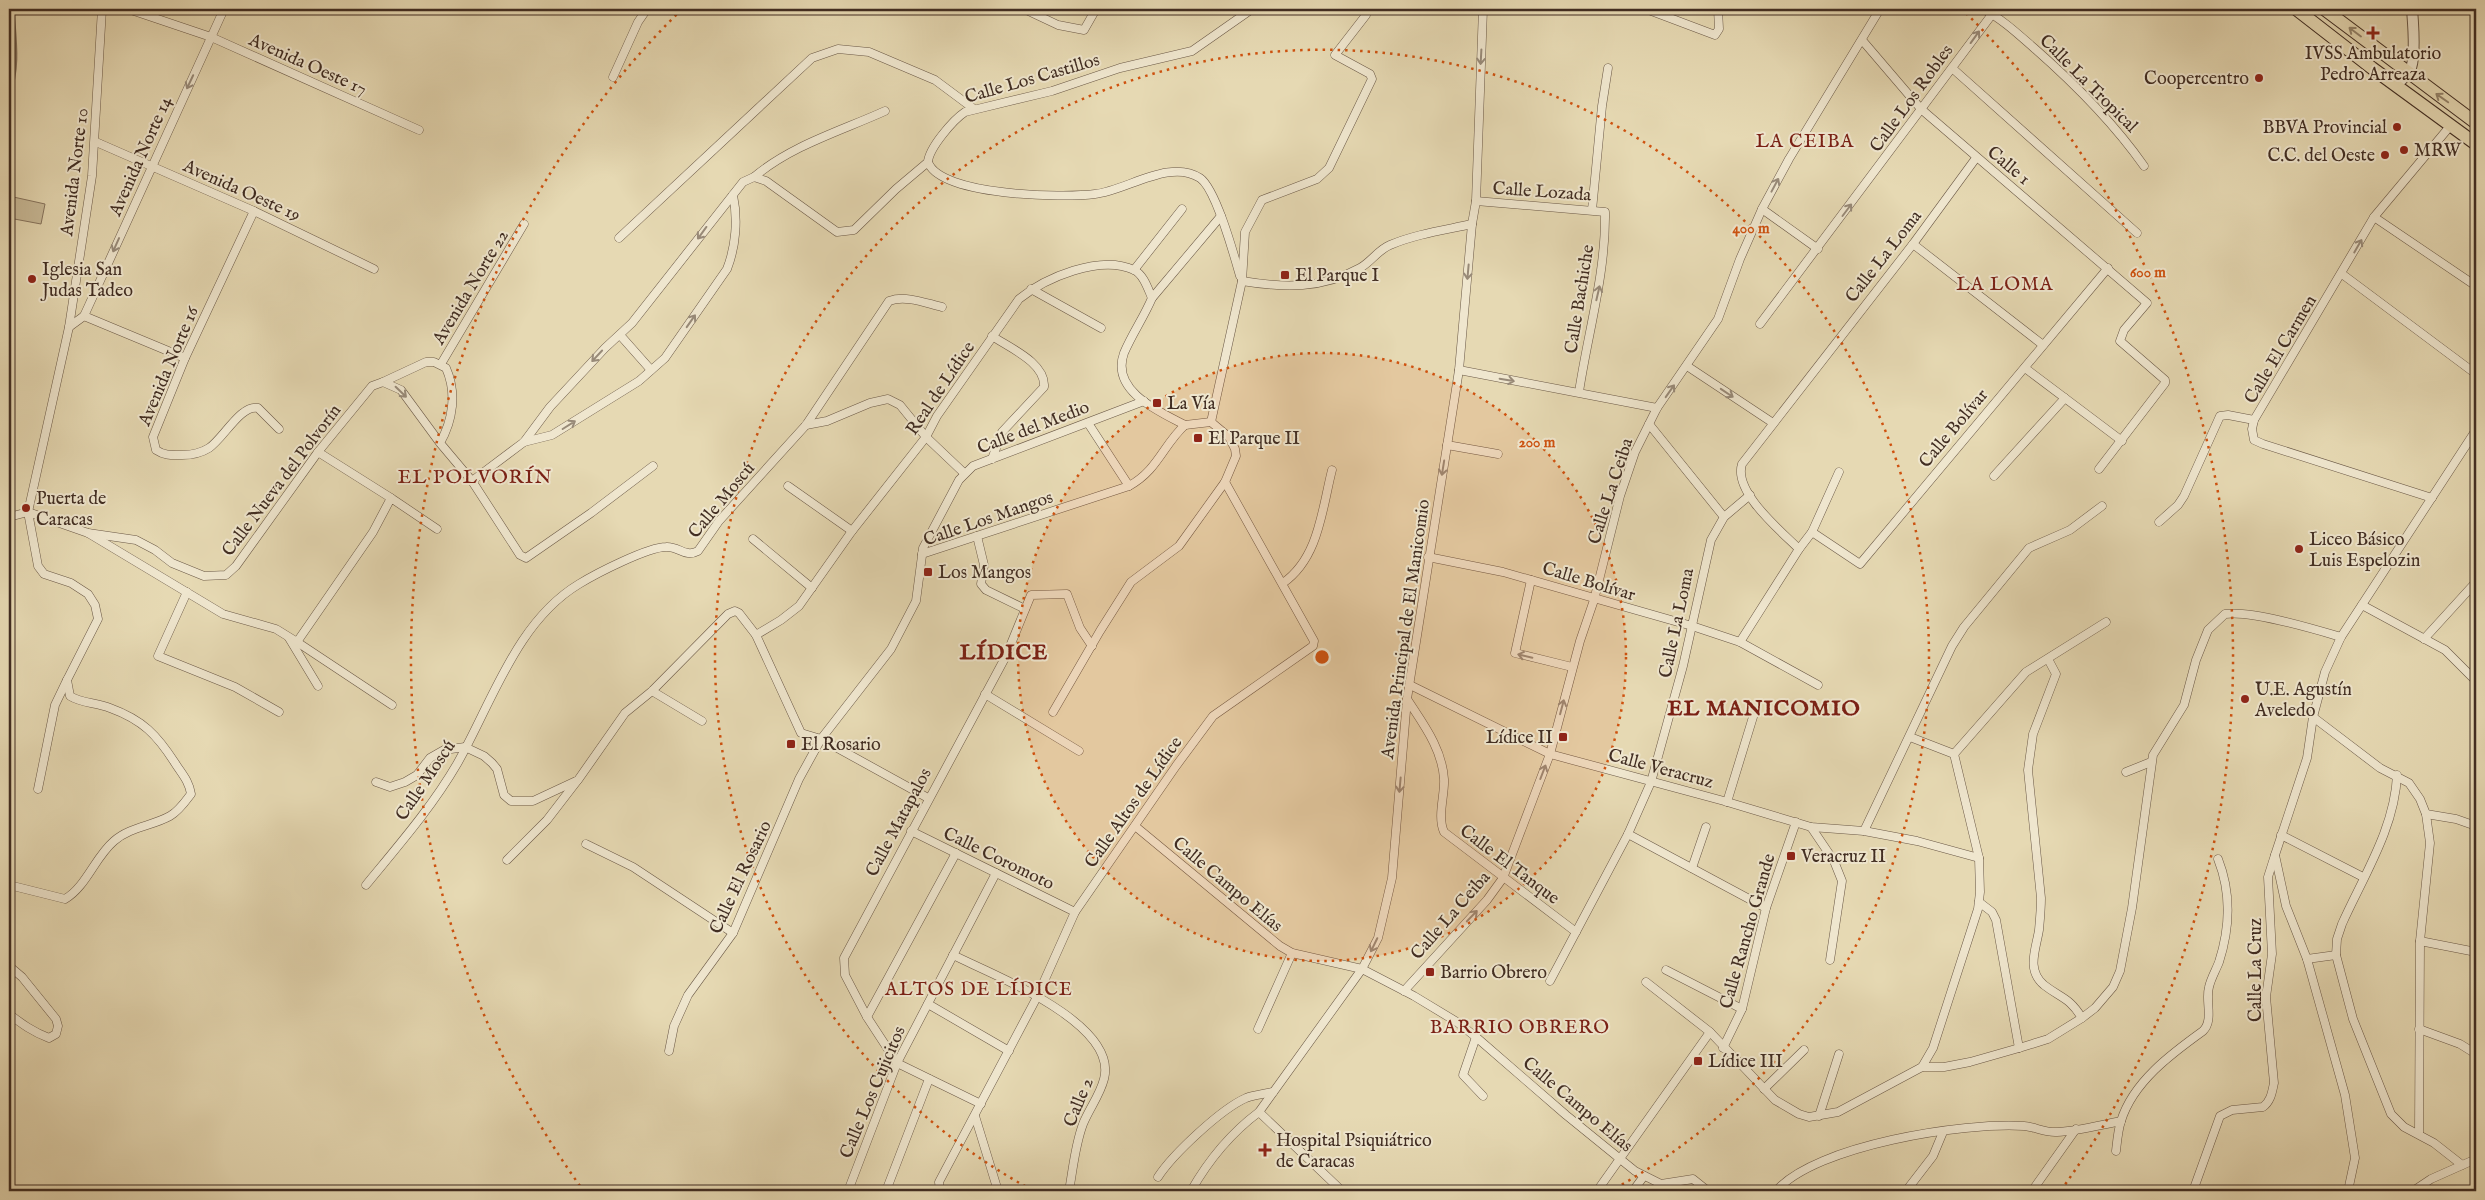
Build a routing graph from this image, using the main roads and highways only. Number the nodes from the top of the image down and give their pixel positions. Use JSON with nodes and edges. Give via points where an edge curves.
{"nodes":[{"id":1,"x":2296,"y":9,"type":"edge"},
{"id":2,"x":2324,"y":9,"type":"edge"},
{"id":3,"x":2476,"y":123,"type":"edge"},
{"id":4,"x":2476,"y":144,"type":"edge"}],
"edges":[{"from":1,"to":4,"type":"main road"},
{"from":3,"to":2,"type":"main road","one_way":true}]}
